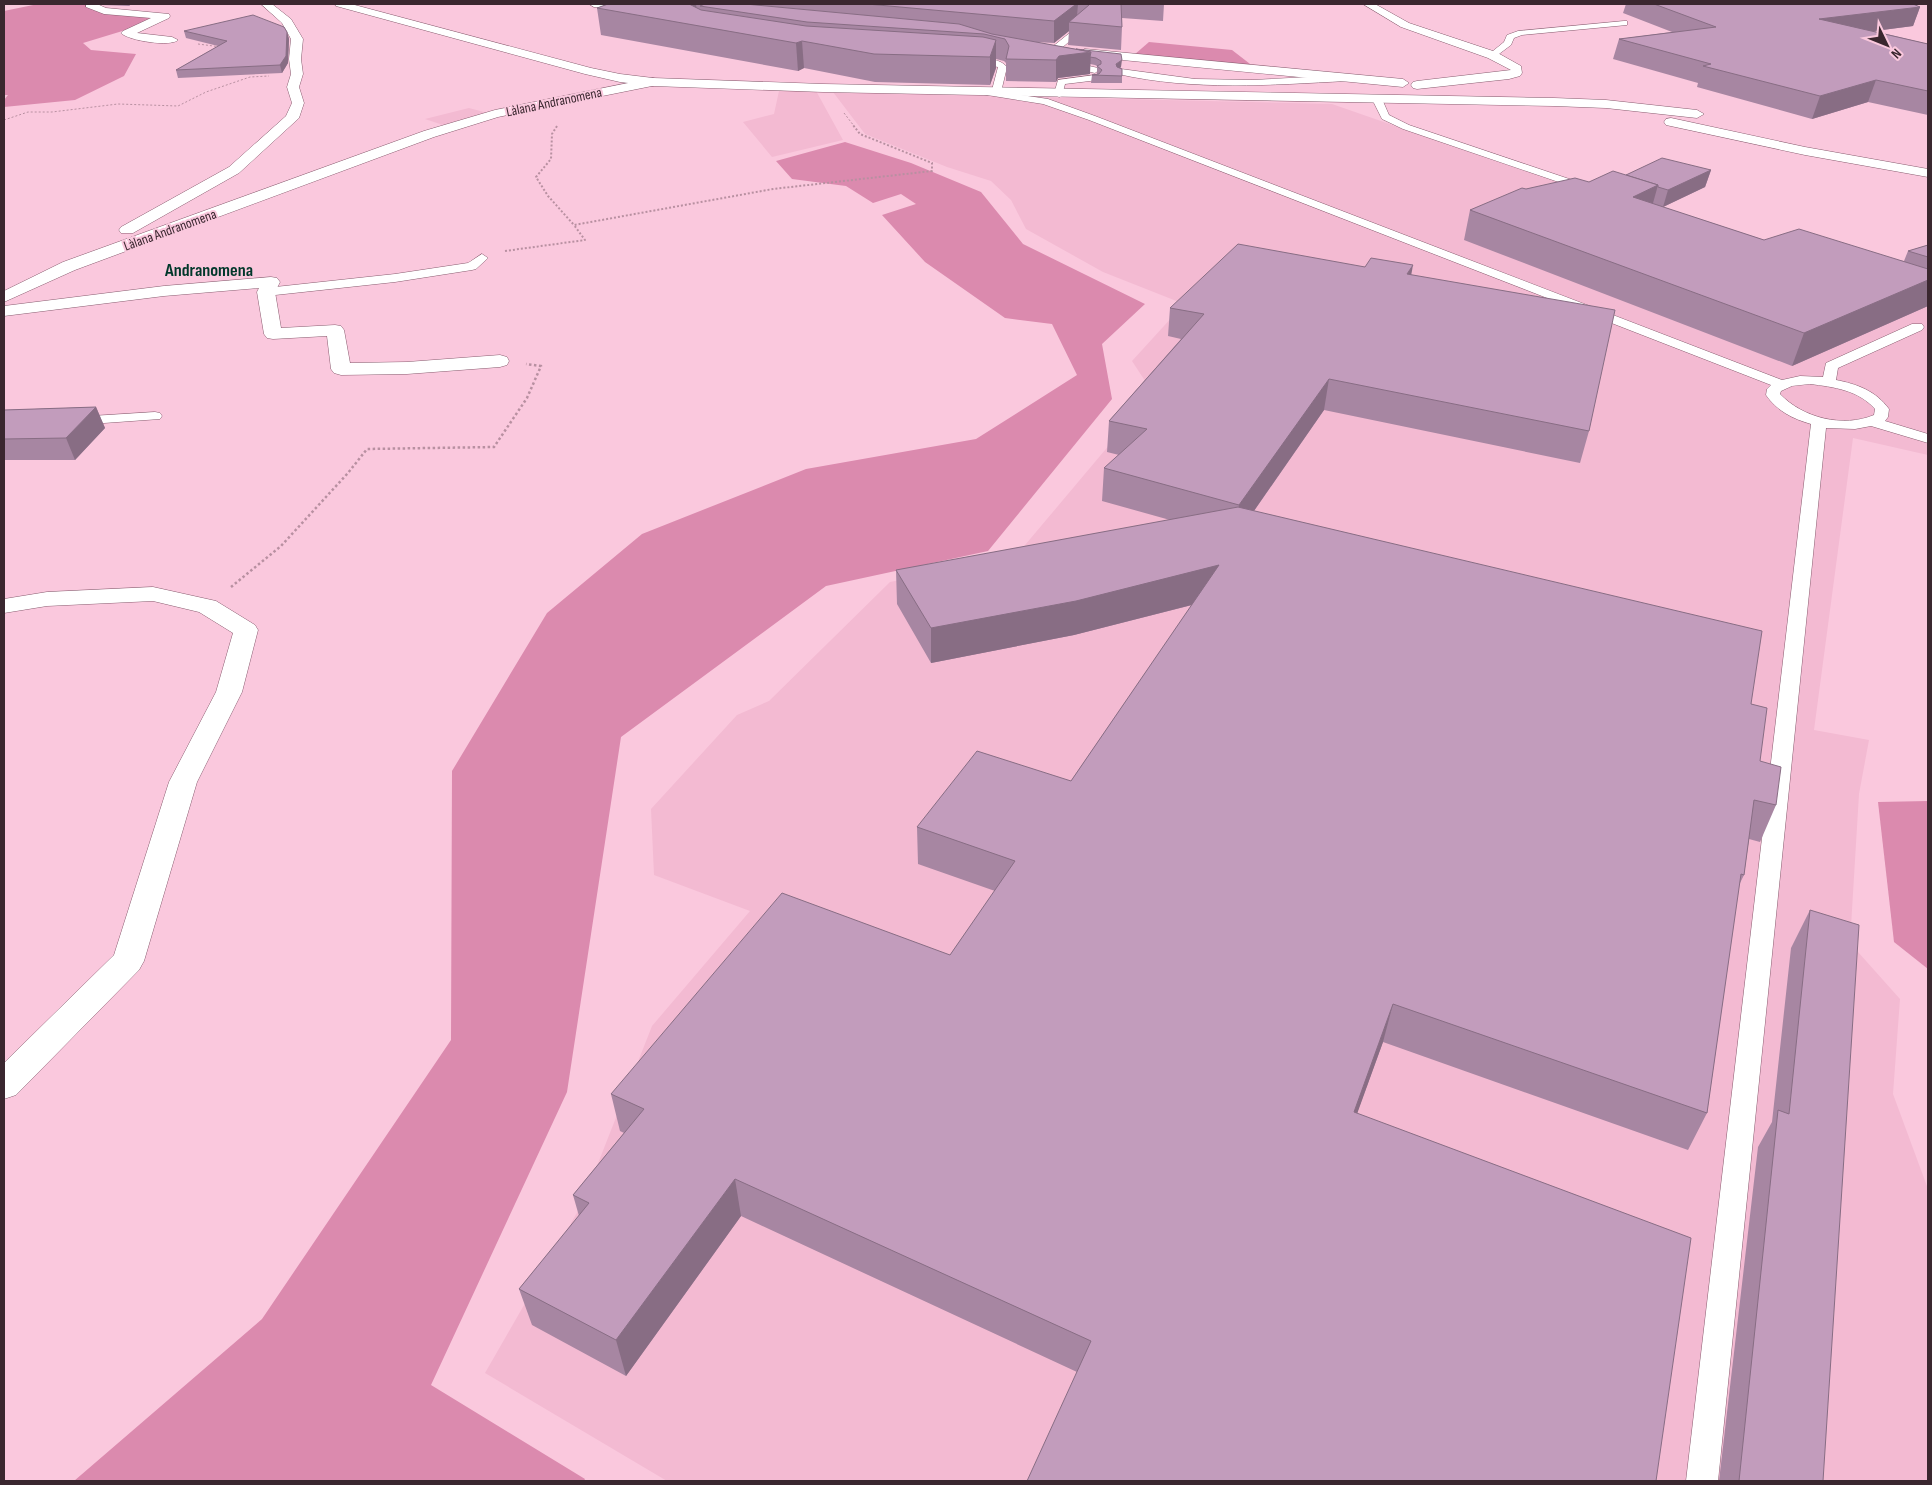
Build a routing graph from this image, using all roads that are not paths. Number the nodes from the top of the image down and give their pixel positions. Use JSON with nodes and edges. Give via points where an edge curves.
{"nodes":[{"id":1,"x":92,"y":4,"type":"edge"},
{"id":2,"x":266,"y":4,"type":"edge"},
{"id":3,"x":340,"y":4,"type":"edge"},
{"id":4,"x":594,"y":4,"type":"edge"},
{"id":5,"x":1368,"y":4,"type":"edge"},
{"id":6,"x":634,"y":6,"type":"edge"},
{"id":7,"x":657,"y":10,"type":"edge"},
{"id":8,"x":1074,"y":20,"type":"edge"},
{"id":9,"x":1624,"y":23,"type":"dead end"},
{"id":10,"x":172,"y":40,"type":"road end"},
{"id":11,"x":1049,"y":53,"type":"junction"},
{"id":12,"x":1492,"y":55,"type":"junction"},
{"id":13,"x":965,"y":59,"type":"edge"},
{"id":14,"x":1070,"y":64,"type":"junction"},
{"id":15,"x":1121,"y":75,"type":"edge"},
{"id":16,"x":1347,"y":78,"type":"junction"},
{"id":17,"x":1076,"y":79,"type":"junction"},
{"id":18,"x":653,"y":82,"type":"junction"},
{"id":19,"x":1195,"y":82,"type":"junction"},
{"id":20,"x":1416,"y":85,"type":"junction"},
{"id":21,"x":978,"y":92,"type":"junction"},
{"id":22,"x":996,"y":92,"type":"junction"},
{"id":23,"x":1059,"y":94,"type":"junction"},
{"id":24,"x":1074,"y":94,"type":"junction"},
{"id":25,"x":1292,"y":98,"type":"junction"},
{"id":26,"x":1377,"y":99,"type":"junction"},
{"id":27,"x":1554,"y":102,"type":"junction"},
{"id":28,"x":1092,"y":118,"type":"junction"},
{"id":29,"x":1696,"y":120,"type":"junction"},
{"id":30,"x":1928,"y":172,"type":"edge"},
{"id":31,"x":1601,"y":193,"type":"edge"},
{"id":32,"x":477,"y":262,"type":"road end"},
{"id":33,"x":69,"y":266,"type":"junction"},
{"id":34,"x":266,"y":292,"type":"junction"},
{"id":35,"x":4,"y":297,"type":"edge"},
{"id":36,"x":4,"y":311,"type":"edge"},
{"id":37,"x":1918,"y":327,"type":"dead end"},
{"id":38,"x":500,"y":361,"type":"road end"},
{"id":39,"x":1829,"y":382,"type":"junction"},
{"id":40,"x":1781,"y":384,"type":"junction"},
{"id":41,"x":155,"y":416,"type":"dead end"},
{"id":42,"x":60,"y":422,"type":"edge"},
{"id":43,"x":1819,"y":422,"type":"junction"},
{"id":44,"x":1873,"y":422,"type":"junction"},
{"id":45,"x":1928,"y":439,"type":"edge"},
{"id":46,"x":4,"y":606,"type":"edge"},
{"id":47,"x":4,"y":1085,"type":"edge"},
{"id":48,"x":1702,"y":1481,"type":"edge"}],
"edges":[{"from":1,"to":10,"type":"street","via":[[104,11],[165,16],[127,33]]},
{"from":2,"to":33,"type":"street","name":"Làlana Andranomena","via":[[287,21],[297,39],[297,74],[293,87],[298,103],[292,118],[234,170]]},
{"from":3,"to":18,"type":"street","via":[[589,71]]},
{"from":4,"to":6,"type":"street"},
{"from":5,"to":12,"type":"street","via":[[1405,25]]},
{"from":6,"to":7,"type":"street"},
{"from":8,"to":11,"type":"lane","via":[[1082,28]]},
{"from":9,"to":12,"type":"lane","via":[[1521,33],[1510,37]]},
{"from":11,"to":14,"type":"lane"},
{"from":11,"to":16,"type":"street"},
{"from":12,"to":20,"type":"street","via":[[1512,64],[1517,69],[1516,73]]},
{"from":13,"to":22,"type":"lane","via":[[983,60],[1003,67]]},
{"from":14,"to":17,"type":"lane"},
{"from":14,"to":17,"type":"lane","via":[[1095,74]]},
{"from":15,"to":19,"type":"lane"},
{"from":16,"to":19,"type":"lane","via":[[1253,83]]},
{"from":16,"to":20,"type":"street"},
{"from":17,"to":23,"type":"lane","via":[[1062,82]]},
{"from":18,"to":21,"type":"street"},
{"from":18,"to":33,"type":"street","name":"Làlana Andranomena","via":[[496,114],[429,134]]},
{"from":19,"to":25,"type":"lane"},
{"from":20,"to":27,"type":"street"},
{"from":20,"to":29,"type":"street","via":[[1641,103]]},
{"from":21,"to":22,"type":"street"},
{"from":21,"to":28,"type":"lane","via":[[1045,102]]},
{"from":22,"to":23,"type":"street"},
{"from":23,"to":24,"type":"street"},
{"from":24,"to":25,"type":"street"},
{"from":24,"to":28,"type":"lane"},
{"from":25,"to":26,"type":"street"},
{"from":26,"to":27,"type":"street"},
{"from":26,"to":29,"type":"street"},
{"from":26,"to":31,"type":"lane","via":[[1385,117],[1406,127]]},
{"from":27,"to":29,"type":"street"},
{"from":28,"to":40,"type":"lane"},
{"from":29,"to":30,"type":"street","via":[[1815,153]]},
{"from":32,"to":34,"type":"lane","via":[[395,278]]},
{"from":33,"to":35,"type":"street"},
{"from":34,"to":36,"type":"street","via":[[271,282],[164,291]]},
{"from":34,"to":38,"type":"street","via":[[273,334],[335,330],[341,369]]},
{"from":37,"to":39,"type":"lane","via":[[1831,366]]},
{"from":39,"to":40,"type":"lane","via":[[1793,380]]},
{"from":39,"to":44,"type":"lane","via":[[1848,386],[1877,401],[1882,409],[1881,417]]},
{"from":40,"to":43,"type":"lane","via":[[1774,389],[1773,396],[1778,403]]},
{"from":41,"to":42,"type":"lane"},
{"from":43,"to":44,"type":"lane","via":[[1858,425]]},
{"from":43,"to":48,"type":"lane"},
{"from":44,"to":45,"type":"lane"},
{"from":46,"to":47,"type":"street","via":[[47,599],[153,594],[207,606],[246,630],[229,692],[183,782],[128,961]]}]}
